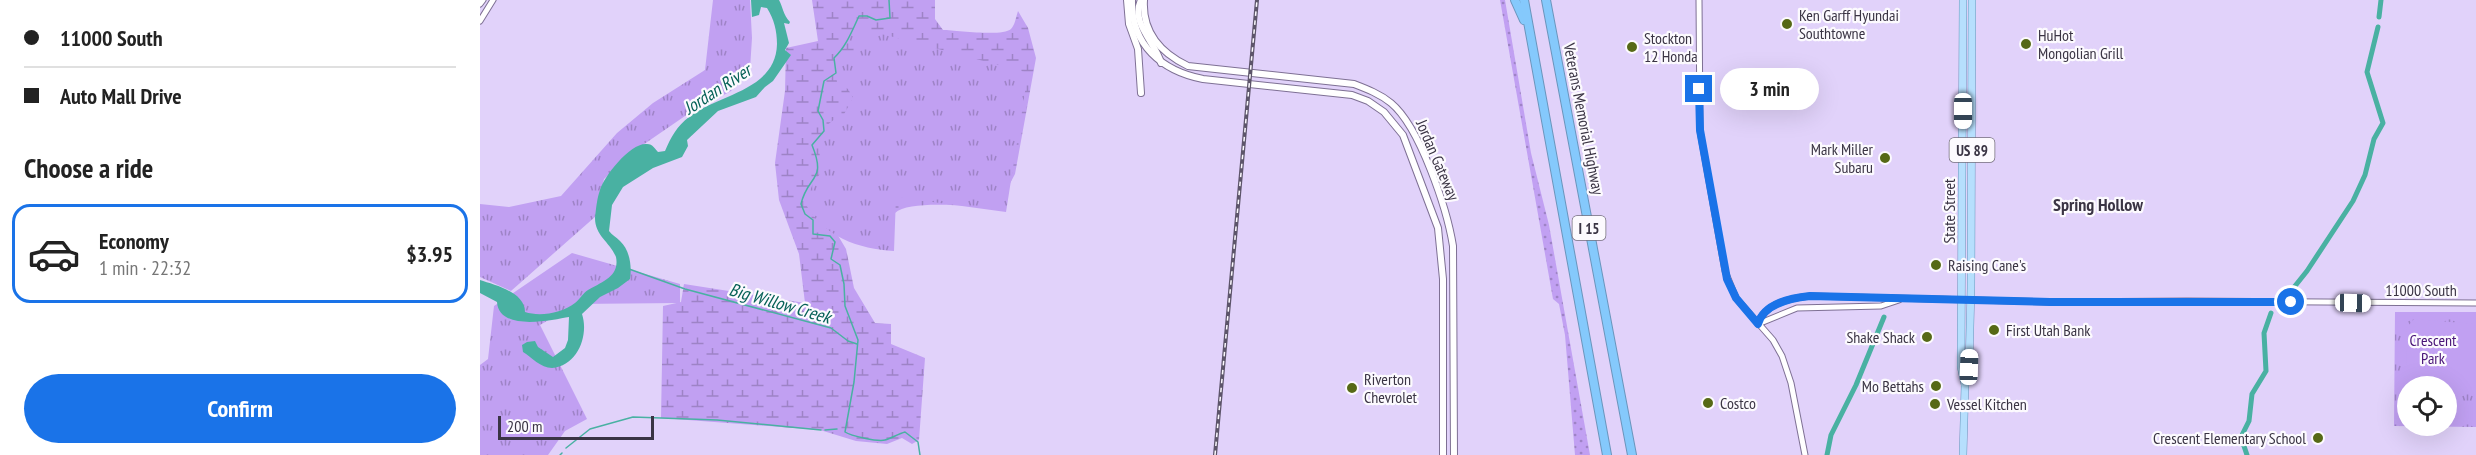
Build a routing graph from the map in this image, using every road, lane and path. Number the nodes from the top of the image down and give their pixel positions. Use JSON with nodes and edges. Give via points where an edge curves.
{"nodes":[{"id":1,"x":483,"y":0,"type":"edge"},
{"id":2,"x":493,"y":0,"type":"edge"},
{"id":3,"x":1127,"y":0,"type":"edge"},
{"id":4,"x":1132,"y":0,"type":"edge"},
{"id":5,"x":1142,"y":0,"type":"edge"},
{"id":6,"x":1515,"y":0,"type":"edge"},
{"id":7,"x":1524,"y":0,"type":"edge"},
{"id":8,"x":1546,"y":0,"type":"edge"},
{"id":9,"x":1699,"y":0,"type":"edge"},
{"id":10,"x":1963,"y":0,"type":"edge"},
{"id":11,"x":1970,"y":0,"type":"edge"},
{"id":12,"x":480,"y":4,"type":"edge"},
{"id":13,"x":480,"y":21,"type":"edge"},
{"id":14,"x":1528,"y":28,"type":"junction"},
{"id":15,"x":1159,"y":60,"type":"junction"},
{"id":16,"x":1201,"y":68,"type":"junction"},
{"id":17,"x":1141,"y":93,"type":"dead end"},
{"id":18,"x":1899,"y":300,"type":"junction"},
{"id":19,"x":1962,"y":300,"type":"junction"},
{"id":20,"x":1971,"y":300,"type":"junction"},
{"id":21,"x":2476,"y":303,"type":"edge"},
{"id":22,"x":1758,"y":324,"type":"junction"},
{"id":23,"x":1965,"y":385,"type":"junction"},
{"id":24,"x":1443,"y":455,"type":"edge"},
{"id":25,"x":1454,"y":455,"type":"edge"},
{"id":26,"x":1605,"y":455,"type":"edge"},
{"id":27,"x":1632,"y":455,"type":"edge"},
{"id":28,"x":1805,"y":455,"type":"edge"},
{"id":29,"x":1963,"y":455,"type":"edge"}],
"edges":[{"from":1,"to":12,"type":"street"},
{"from":2,"to":13,"type":"street"},
{"from":3,"to":17,"type":"main road","via":[[1127,14],[1138,49]]},
{"from":4,"to":15,"type":"main road","name":"Jordan Gateway","via":[[1136,29],[1143,44]]},
{"from":5,"to":15,"type":"main road","via":[[1138,6],[1143,30]]},
{"from":5,"to":16,"type":"main road","name":"Jordan Gateway","via":[[1146,26],[1159,46],[1173,59]]},
{"from":6,"to":14,"type":"highway"},
{"from":7,"to":14,"type":"highway","number":"I 15"},
{"from":8,"to":27,"type":"highway","name":"Veterans Memorial Highway","number":"I 15"},
{"from":9,"to":22,"type":"street","via":[[1700,130],[1725,271],[1736,298]]},
{"from":10,"to":19,"type":"main road","name":"State Street","number":"US 89"},
{"from":11,"to":20,"type":"main road","name":"State Street","number":"US 89"},
{"from":14,"to":26,"type":"highway","number":"I 15"},
{"from":15,"to":16,"type":"main road","via":[[1190,70]]},
{"from":15,"to":24,"type":"main road","name":"Jordan Gateway","via":[[1187,76],[1203,79],[1352,95],[1368,101],[1403,135],[1432,207],[1442,247]]},
{"from":16,"to":25,"type":"main road","name":"Jordan Gateway","via":[[1354,84],[1392,104],[1413,130],[1450,226],[1453,246]]},
{"from":18,"to":19,"type":"street","name":"11000 South"},
{"from":18,"to":22,"type":"street","name":"11000 South","via":[[1881,306],[1797,308]]},
{"from":18,"to":22,"type":"street","name":"11000 South","via":[[1796,298],[1768,309]]},
{"from":19,"to":20,"type":"street","name":"11000 South"},
{"from":19,"to":23,"type":"main road","name":"State Street","number":"US 89","via":[[1961,367]]},
{"from":20,"to":21,"type":"street","name":"11000 South"},
{"from":20,"to":23,"type":"main road","name":"State Street","number":"US 89"},
{"from":22,"to":28,"type":"street","via":[[1777,346],[1786,365]]},
{"from":23,"to":29,"type":"main road","name":"State Street","number":"US 89"}]}
